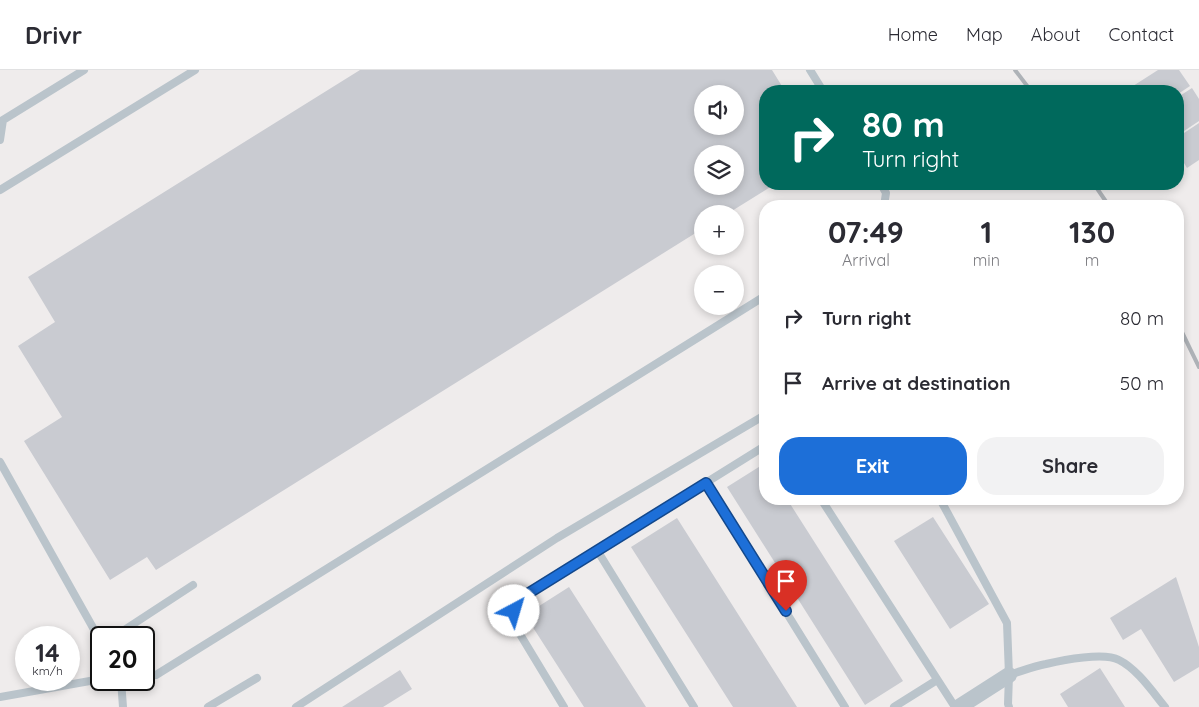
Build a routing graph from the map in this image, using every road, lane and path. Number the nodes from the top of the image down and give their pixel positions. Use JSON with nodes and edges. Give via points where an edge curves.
{"nodes":[{"id":1,"x":84,"y":70,"type":"edge"},
{"id":2,"x":195,"y":70,"type":"edge"},
{"id":3,"x":810,"y":70,"type":"edge"},
{"id":4,"x":820,"y":85,"type":"edge"},
{"id":5,"x":0,"y":140,"type":"edge"},
{"id":6,"x":0,"y":190,"type":"edge"},
{"id":7,"x":759,"y":300,"type":"edge"},
{"id":8,"x":759,"y":419,"type":"edge"},
{"id":9,"x":759,"y":450,"type":"edge"},
{"id":10,"x":0,"y":462,"type":"edge"},
{"id":11,"x":706,"y":483,"type":"junction"},
{"id":12,"x":825,"y":505,"type":"edge"},
{"id":13,"x":943,"y":505,"type":"edge"},
{"id":14,"x":597,"y":550,"type":"junction"},
{"id":15,"x":193,"y":585,"type":"dead end"},
{"id":16,"x":92,"y":626,"type":"edge"},
{"id":17,"x":130,"y":626,"type":"edge"},
{"id":18,"x":155,"y":675,"type":"edge"},
{"id":19,"x":1009,"y":675,"type":"junction"},
{"id":20,"x":257,"y":678,"type":"dead end"},
{"id":21,"x":938,"y":680,"type":"junction"},
{"id":22,"x":90,"y":681,"type":"edge"},
{"id":23,"x":122,"y":691,"type":"edge"},
{"id":24,"x":0,"y":697,"type":"edge"},
{"id":25,"x":123,"y":707,"type":"edge"},
{"id":26,"x":208,"y":707,"type":"edge"},
{"id":27,"x":296,"y":707,"type":"edge"},
{"id":28,"x":564,"y":707,"type":"edge"},
{"id":29,"x":694,"y":707,"type":"edge"},
{"id":30,"x":845,"y":707,"type":"edge"},
{"id":31,"x":894,"y":707,"type":"edge"},
{"id":32,"x":955,"y":707,"type":"edge"},
{"id":33,"x":960,"y":707,"type":"edge"},
{"id":34,"x":1009,"y":707,"type":"edge"},
{"id":35,"x":1165,"y":707,"type":"edge"}],
"edges":[{"from":1,"to":5,"type":"lane","via":[[3,120]]},
{"from":2,"to":6,"type":"lane"},
{"from":3,"to":4,"type":"lane"},
{"from":7,"to":18,"type":"lane"},
{"from":8,"to":27,"type":"lane","via":[[557,538]]},
{"from":9,"to":11,"type":"lane"},
{"from":10,"to":16,"type":"lane"},
{"from":11,"to":14,"type":"lane"},
{"from":11,"to":30,"type":"lane"},
{"from":12,"to":21,"type":"lane"},
{"from":13,"to":19,"type":"lane","via":[[1007,623]]},
{"from":14,"to":28,"type":"lane","via":[[516,601],[512,621]]},
{"from":14,"to":29,"type":"lane"},
{"from":15,"to":17,"type":"lane"},
{"from":19,"to":33,"type":"street"},
{"from":19,"to":34,"type":"lane"},
{"from":19,"to":35,"type":"lane","via":[[1045,664],[1103,656],[1118,660],[1137,674]]},
{"from":20,"to":26,"type":"lane"},
{"from":21,"to":31,"type":"lane"},
{"from":21,"to":32,"type":"lane"},
{"from":22,"to":24,"type":"lane"},
{"from":23,"to":25,"type":"lane"}]}
